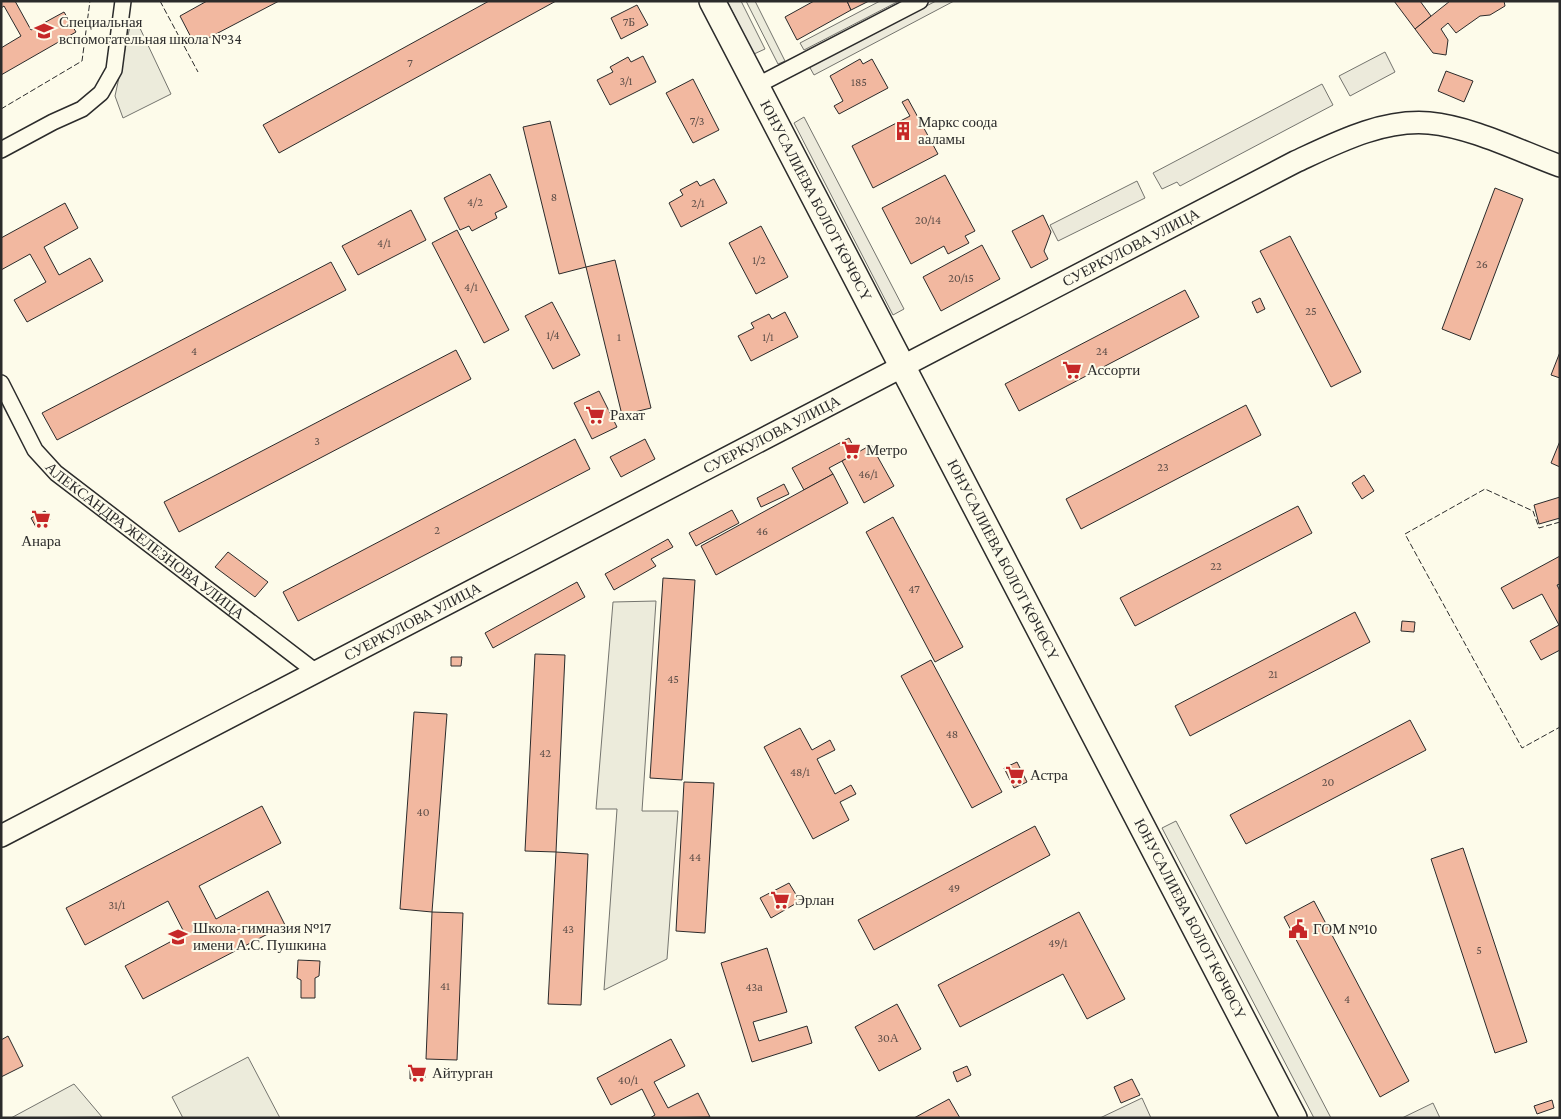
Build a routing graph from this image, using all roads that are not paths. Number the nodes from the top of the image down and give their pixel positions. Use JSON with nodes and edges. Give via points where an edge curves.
{"nodes":[{"id":1,"x":123,"y":1,"type":"edge"},
{"id":2,"x":712,"y":1,"type":"edge"},
{"id":3,"x":920,"y":1,"type":"edge"},
{"id":4,"x":756,"y":86,"type":"junction"},
{"id":5,"x":1,"y":150,"type":"edge"},
{"id":6,"x":1560,"y":166,"type":"edge"},
{"id":7,"x":903,"y":368,"type":"junction"},
{"id":8,"x":1,"y":384,"type":"edge"},
{"id":9,"x":316,"y":672,"type":"junction"},
{"id":10,"x":1,"y":836,"type":"edge"},
{"id":11,"x":1294,"y":1118,"type":"edge"}],
"edges":[{"from":1,"to":5,"type":"street","via":[[114,70],[102,93],[82,109]]},
{"from":2,"to":4,"type":"main road","name":"ЮНУСАЛИЕВА БОЛОТ КӨЧӨСҮ"},
{"from":3,"to":4,"type":"street"},
{"from":4,"to":7,"type":"main road","name":"ЮНУСАЛИЕВА БОЛОТ КӨЧӨСҮ"},
{"from":6,"to":7,"type":"main road","name":"СУЕРКУЛОВА УЛИЦА","via":[[1465,131],[1429,123],[1392,126],[1351,136],[1286,166]]},
{"from":7,"to":9,"type":"main road","name":"СУЕРКУЛОВА УЛИЦА"},
{"from":7,"to":11,"type":"main road","name":"ЮНУСАЛИЕВА БОЛОТ КӨЧӨСҮ"},
{"from":8,"to":9,"type":"street","name":"АЛЕКСАНДРА ЖЕЛЕЗНОВА УЛИЦА","via":[[34,450],[56,473]]},
{"from":9,"to":10,"type":"main road","name":"СУЕРКУЛОВА УЛИЦА"}]}
